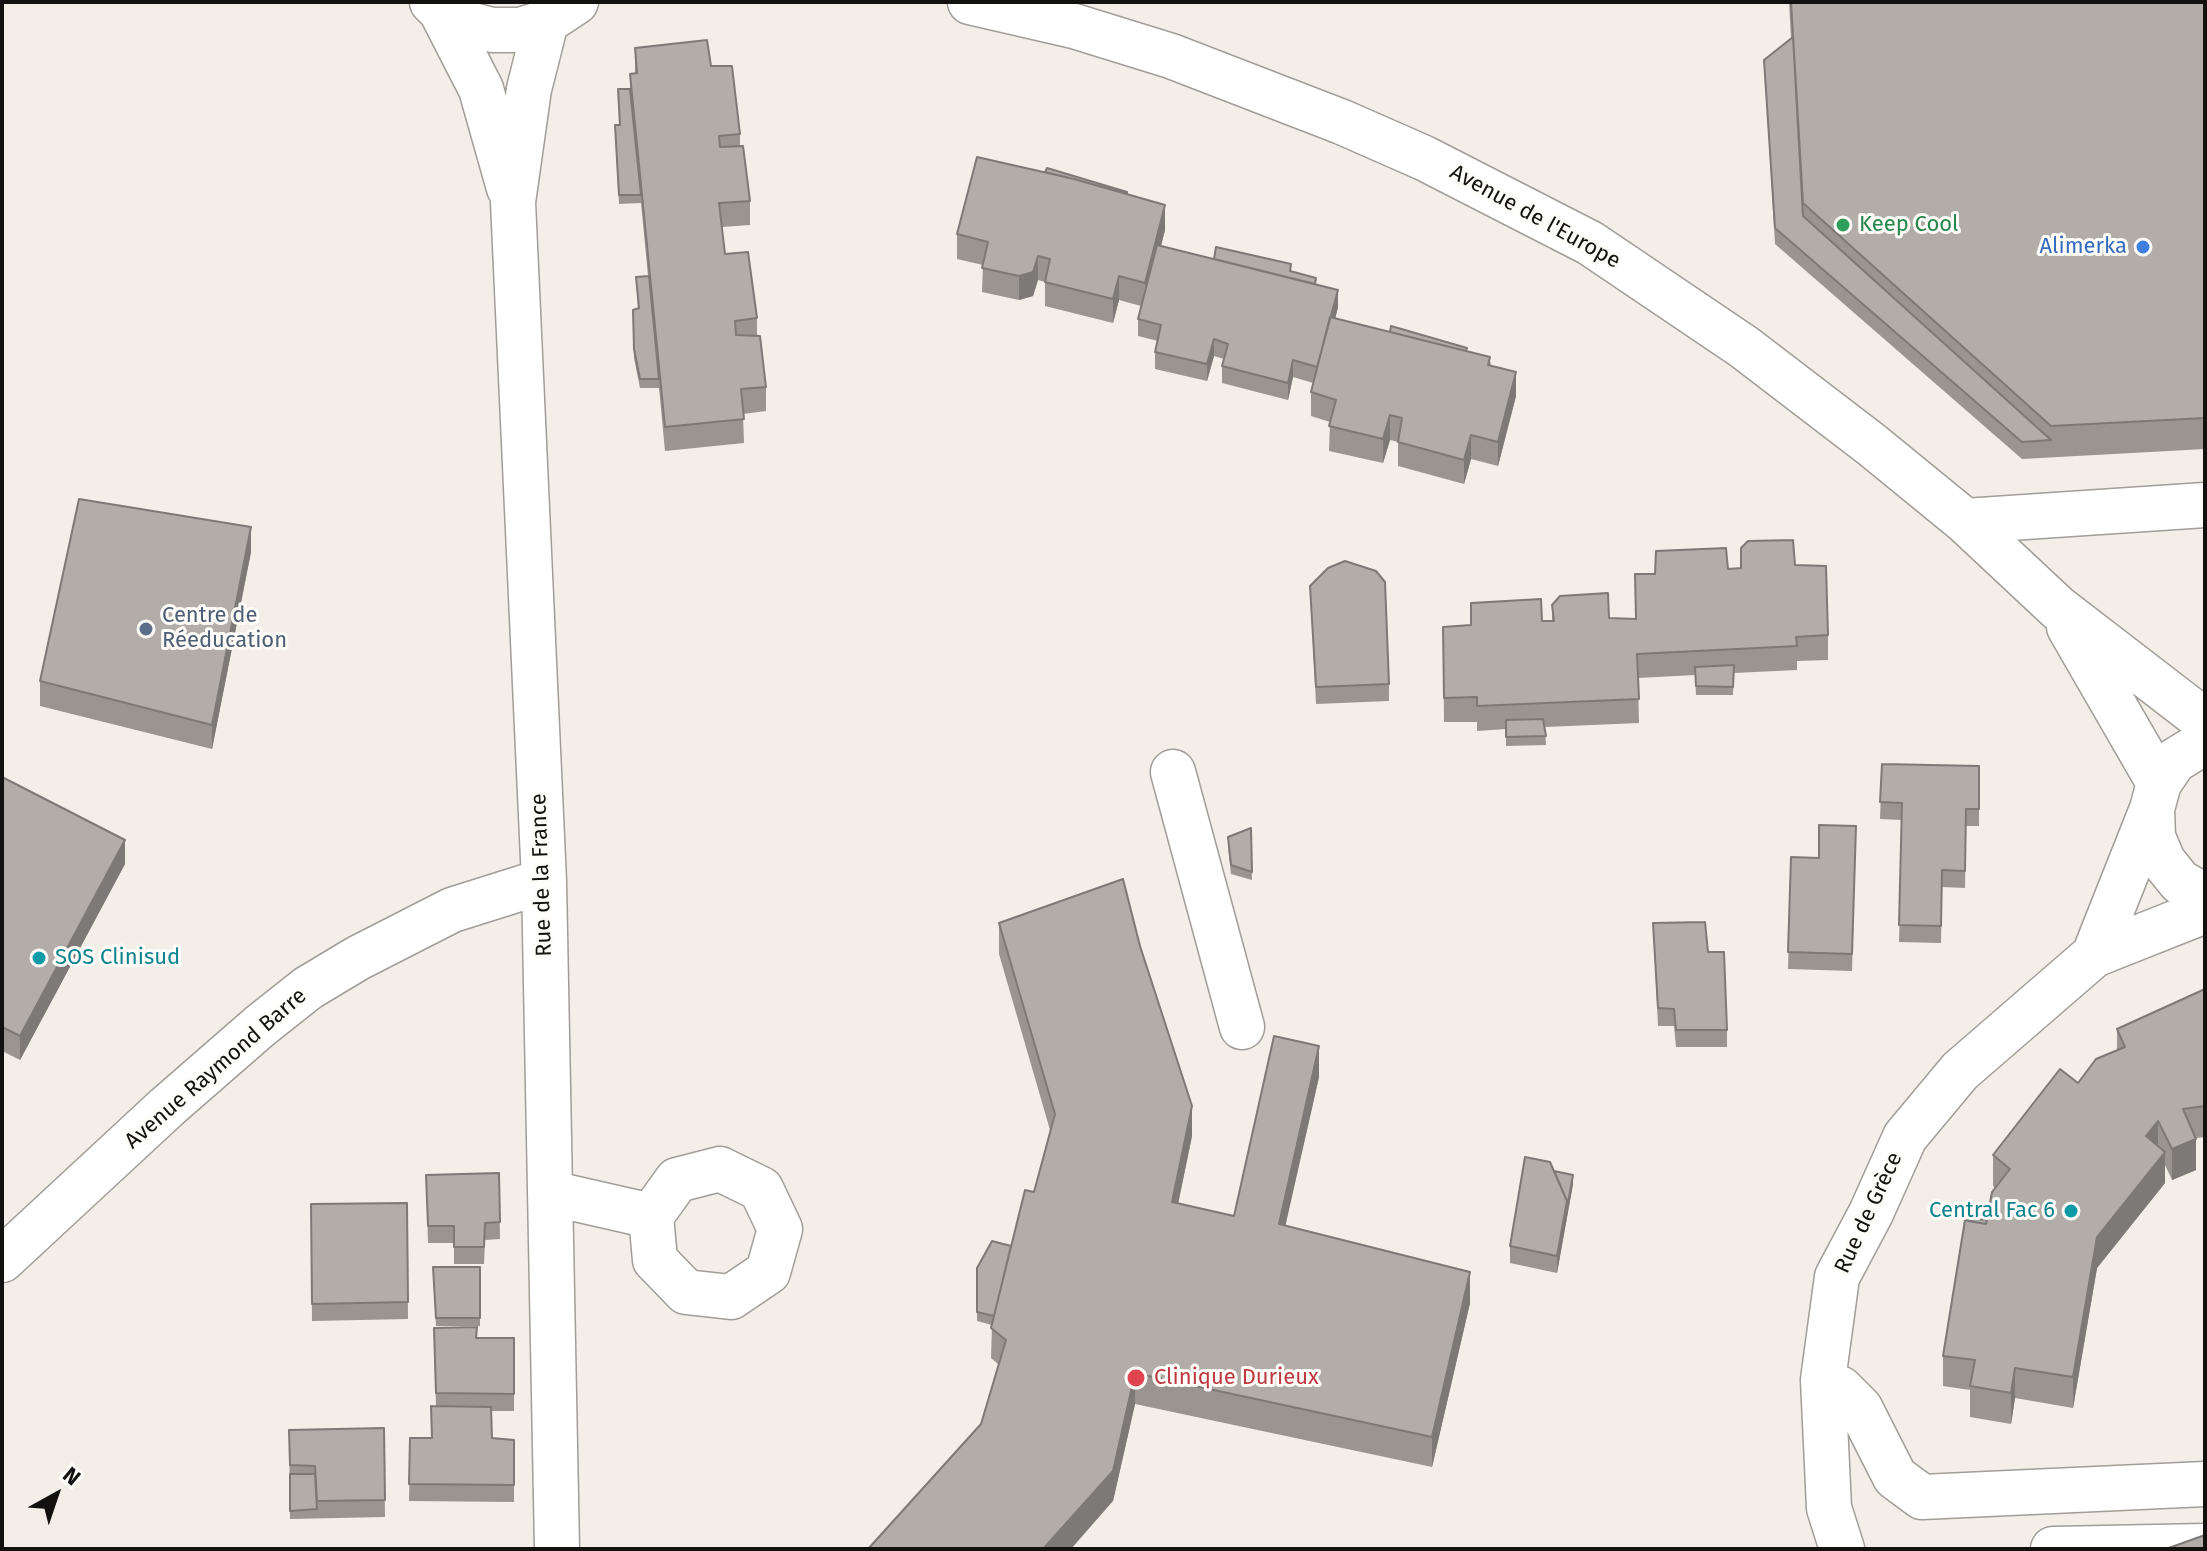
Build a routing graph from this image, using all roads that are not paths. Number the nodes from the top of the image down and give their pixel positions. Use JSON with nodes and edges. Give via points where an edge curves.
{"nodes":[{"id":1,"x":970,"y":2,"type":"edge"},
{"id":2,"x":436,"y":6,"type":"edge"},
{"id":3,"x":561,"y":12,"type":"edge"},
{"id":4,"x":513,"y":202,"type":"junction"},
{"id":5,"x":2205,"y":505,"type":"edge"},
{"id":6,"x":1965,"y":521,"type":"junction"},
{"id":7,"x":2058,"y":608,"type":"junction"},
{"id":8,"x":2205,"y":721,"type":"edge"},
{"id":9,"x":2205,"y":742,"type":"edge"},
{"id":10,"x":1173,"y":772,"type":"dead end"},
{"id":11,"x":2155,"y":796,"type":"junction"},
{"id":12,"x":544,"y":881,"type":"junction"},
{"id":13,"x":2205,"y":896,"type":"edge"},
{"id":14,"x":2205,"y":911,"type":"edge"},
{"id":15,"x":2094,"y":955,"type":"junction"},
{"id":16,"x":1242,"y":1027,"type":"dead end"},
{"id":17,"x":550,"y":1193,"type":"junction"},
{"id":18,"x":651,"y":1216,"type":"dead end"},
{"id":19,"x":2,"y":1260,"type":"edge"},
{"id":20,"x":1823,"y":1380,"type":"junction"},
{"id":21,"x":2205,"y":1484,"type":"edge"},
{"id":22,"x":2205,"y":1546,"type":"edge"},
{"id":23,"x":557,"y":1549,"type":"edge"},
{"id":24,"x":1842,"y":1549,"type":"edge"},
{"id":25,"x":2053,"y":1549,"type":"edge"}],
"edges":[{"from":1,"to":6,"type":"street","name":"Avenue de l'Europe","via":[[1171,56],[1424,158],[1577,236],[1744,347]]},
{"from":2,"to":3,"type":"street","via":[[465,23],[492,30],[520,30]]},
{"from":2,"to":4,"type":"street","name":"Rue de la France","via":[[481,89]]},
{"from":3,"to":4,"type":"street","name":"Rue de la France","via":[[529,89]]},
{"from":4,"to":12,"type":"street","name":"Rue de la France"},
{"from":5,"to":6,"type":"street"},
{"from":6,"to":7,"type":"street","name":"Avenue de l'Europe"},
{"from":7,"to":8,"type":"street","name":"Avenue de l'Europe"},
{"from":7,"to":11,"type":"street","name":"Avenue de l'Europe"},
{"from":9,"to":11,"type":"street","via":[[2174,761]]},
{"from":10,"to":16,"type":"street"},
{"from":11,"to":13,"type":"street","via":[[2153,837],[2163,861],[2180,882]]},
{"from":11,"to":15,"type":"street","name":"Rue de Grèce"},
{"from":12,"to":17,"type":"street","name":"Rue de la France"},
{"from":12,"to":19,"type":"street","name":"Avenue Raymond Barre","via":[[452,910],[308,988],[167,1107]]},
{"from":14,"to":15,"type":"street","name":"Rue de Grèce"},
{"from":15,"to":20,"type":"street","name":"Rue de Grèce","via":[[1960,1071],[1905,1137],[1837,1277]]},
{"from":17,"to":18,"type":"street"},
{"from":17,"to":23,"type":"street","name":"Rue de la France"},
{"from":20,"to":21,"type":"street","via":[[1860,1408],[1895,1477],[1922,1497]]},
{"from":20,"to":24,"type":"street","name":"Rue de Grèce","via":[[1829,1508]]},
{"from":22,"to":25,"type":"street"}]}
